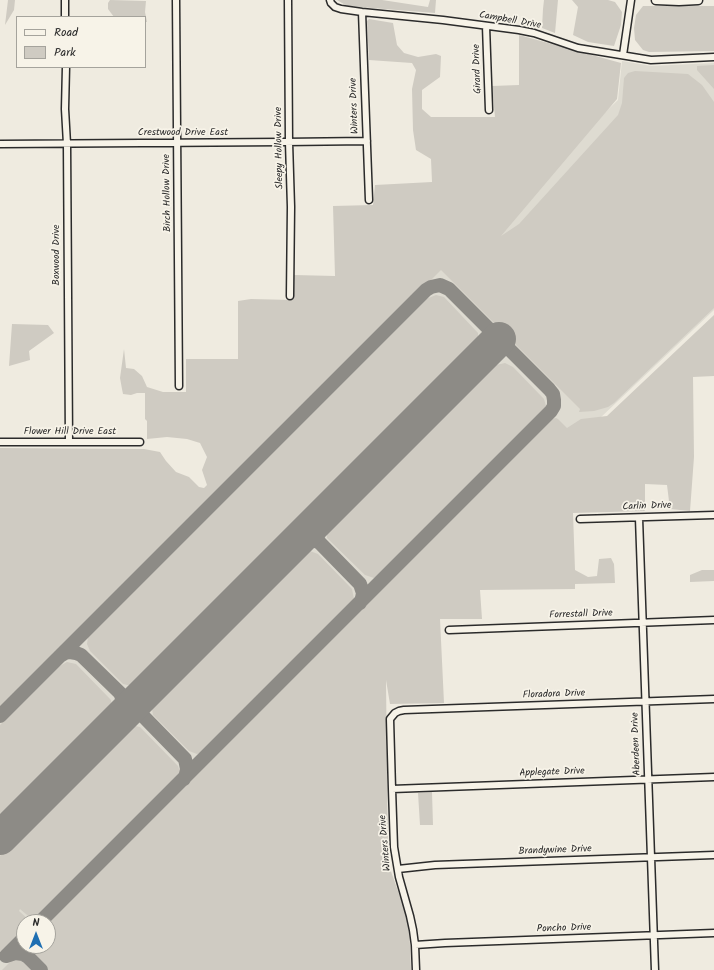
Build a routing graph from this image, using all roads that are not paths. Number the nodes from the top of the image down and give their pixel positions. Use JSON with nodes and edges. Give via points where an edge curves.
{"nodes":[{"id":1,"x":65,"y":0,"type":"edge"},
{"id":2,"x":176,"y":0,"type":"edge"},
{"id":3,"x":288,"y":0,"type":"edge"},
{"id":4,"x":330,"y":0,"type":"edge"},
{"id":5,"x":631,"y":0,"type":"edge"},
{"id":6,"x":656,"y":0,"type":"edge"},
{"id":7,"x":698,"y":0,"type":"edge"},
{"id":8,"x":362,"y":12,"type":"junction"},
{"id":9,"x":65,"y":16,"type":"edge"},
{"id":10,"x":486,"y":26,"type":"junction"},
{"id":11,"x":622,"y":55,"type":"junction"},
{"id":12,"x":714,"y":57,"type":"edge"},
{"id":13,"x":66,"y":68,"type":"edge"},
{"id":14,"x":489,"y":110,"type":"dead end"},
{"id":15,"x":367,"y":140,"type":"junction"},
{"id":16,"x":177,"y":142,"type":"junction"},
{"id":17,"x":289,"y":142,"type":"junction"},
{"id":18,"x":0,"y":144,"type":"edge"},
{"id":19,"x":67,"y":144,"type":"junction"},
{"id":20,"x":369,"y":200,"type":"dead end"},
{"id":21,"x":290,"y":296,"type":"dead end"},
{"id":22,"x":180,"y":386,"type":"dead end"},
{"id":23,"x":0,"y":442,"type":"edge"},
{"id":24,"x":69,"y":442,"type":"junction"},
{"id":25,"x":140,"y":442,"type":"dead end"},
{"id":26,"x":714,"y":515,"type":"edge"},
{"id":27,"x":639,"y":518,"type":"junction"},
{"id":28,"x":580,"y":519,"type":"dead end"},
{"id":29,"x":714,"y":620,"type":"edge"},
{"id":30,"x":643,"y":622,"type":"junction"},
{"id":31,"x":448,"y":630,"type":"dead end"},
{"id":32,"x":714,"y":699,"type":"edge"},
{"id":33,"x":646,"y":702,"type":"junction"},
{"id":34,"x":395,"y":713,"type":"joint"},
{"id":35,"x":714,"y":777,"type":"edge"},
{"id":36,"x":648,"y":780,"type":"junction"},
{"id":37,"x":392,"y":789,"type":"junction"},
{"id":38,"x":714,"y":855,"type":"edge"},
{"id":39,"x":651,"y":858,"type":"junction"},
{"id":40,"x":398,"y":869,"type":"junction"},
{"id":41,"x":714,"y":933,"type":"edge"},
{"id":42,"x":654,"y":935,"type":"junction"},
{"id":43,"x":415,"y":945,"type":"junction"},
{"id":44,"x":416,"y":970,"type":"edge"},
{"id":45,"x":655,"y":970,"type":"edge"}],
"edges":[{"from":1,"to":9,"type":"street"},
{"from":2,"to":16,"type":"street","name":"Birch Hollow Drive"},
{"from":3,"to":17,"type":"street","name":"Sleepy Hollow Drive"},
{"from":4,"to":8,"type":"street","name":"Campbell Drive","via":[[334,7]]},
{"from":5,"to":11,"type":"street"},
{"from":6,"to":7,"type":"main road"},
{"from":8,"to":10,"type":"street","name":"Campbell Drive"},
{"from":8,"to":15,"type":"street","name":"Winters Drive"},
{"from":10,"to":11,"type":"street","name":"Campbell Drive","via":[[534,33],[578,48]]},
{"from":10,"to":14,"type":"street","name":"Girard Drive"},
{"from":11,"to":12,"type":"street","name":"Campbell Drive","via":[[651,60]]},
{"from":13,"to":19,"type":"street","name":"Boxwood Drive"},
{"from":15,"to":17,"type":"street","name":"Crestwood Drive East"},
{"from":15,"to":20,"type":"street","name":"Winters Drive"},
{"from":16,"to":17,"type":"street","name":"Crestwood Drive East"},
{"from":16,"to":19,"type":"street","name":"Crestwood Drive East"},
{"from":16,"to":22,"type":"street","name":"Birch Hollow Drive"},
{"from":17,"to":21,"type":"street","name":"Sleepy Hollow Drive"},
{"from":18,"to":19,"type":"street","name":"Crestwood Drive East"},
{"from":19,"to":24,"type":"street","name":"Boxwood Drive"},
{"from":23,"to":24,"type":"street","name":"Flower Hill Drive East"},
{"from":24,"to":25,"type":"street","name":"Flower Hill Drive East"},
{"from":26,"to":27,"type":"street","name":"Carlin Drive"},
{"from":27,"to":28,"type":"street","name":"Carlin Drive"},
{"from":27,"to":30,"type":"street","name":"Aberdeen Drive"},
{"from":29,"to":30,"type":"street","name":"Forrestall Drive"},
{"from":30,"to":31,"type":"street","name":"Forrestall Drive"},
{"from":30,"to":33,"type":"street","name":"Aberdeen Drive"},
{"from":32,"to":33,"type":"street","name":"Floradora Drive"},
{"from":33,"to":34,"type":"street","name":"Floradora Drive","via":[[404,710]]},
{"from":33,"to":36,"type":"street","name":"Aberdeen Drive"},
{"from":34,"to":37,"type":"street","name":"Winters Drive","via":[[390,719]]},
{"from":35,"to":36,"type":"street","name":"Applegate Drive"},
{"from":36,"to":37,"type":"street","name":"Applegate Drive"},
{"from":36,"to":39,"type":"street","name":"Aberdeen Drive"},
{"from":37,"to":40,"type":"street","name":"Winters Drive","via":[[394,847]]},
{"from":38,"to":39,"type":"street","name":"Brandywine Drive"},
{"from":39,"to":40,"type":"street","name":"Brandywine Drive","via":[[435,865]]},
{"from":39,"to":42,"type":"street","name":"Aberdeen Drive"},
{"from":40,"to":43,"type":"street","name":"Winters Drive"},
{"from":41,"to":42,"type":"street","name":"Poncho Drive"},
{"from":42,"to":43,"type":"street","name":"Poncho Drive"},
{"from":42,"to":45,"type":"street","name":"Aberdeen Drive"},
{"from":43,"to":44,"type":"street","name":"Winters Drive"}]}
